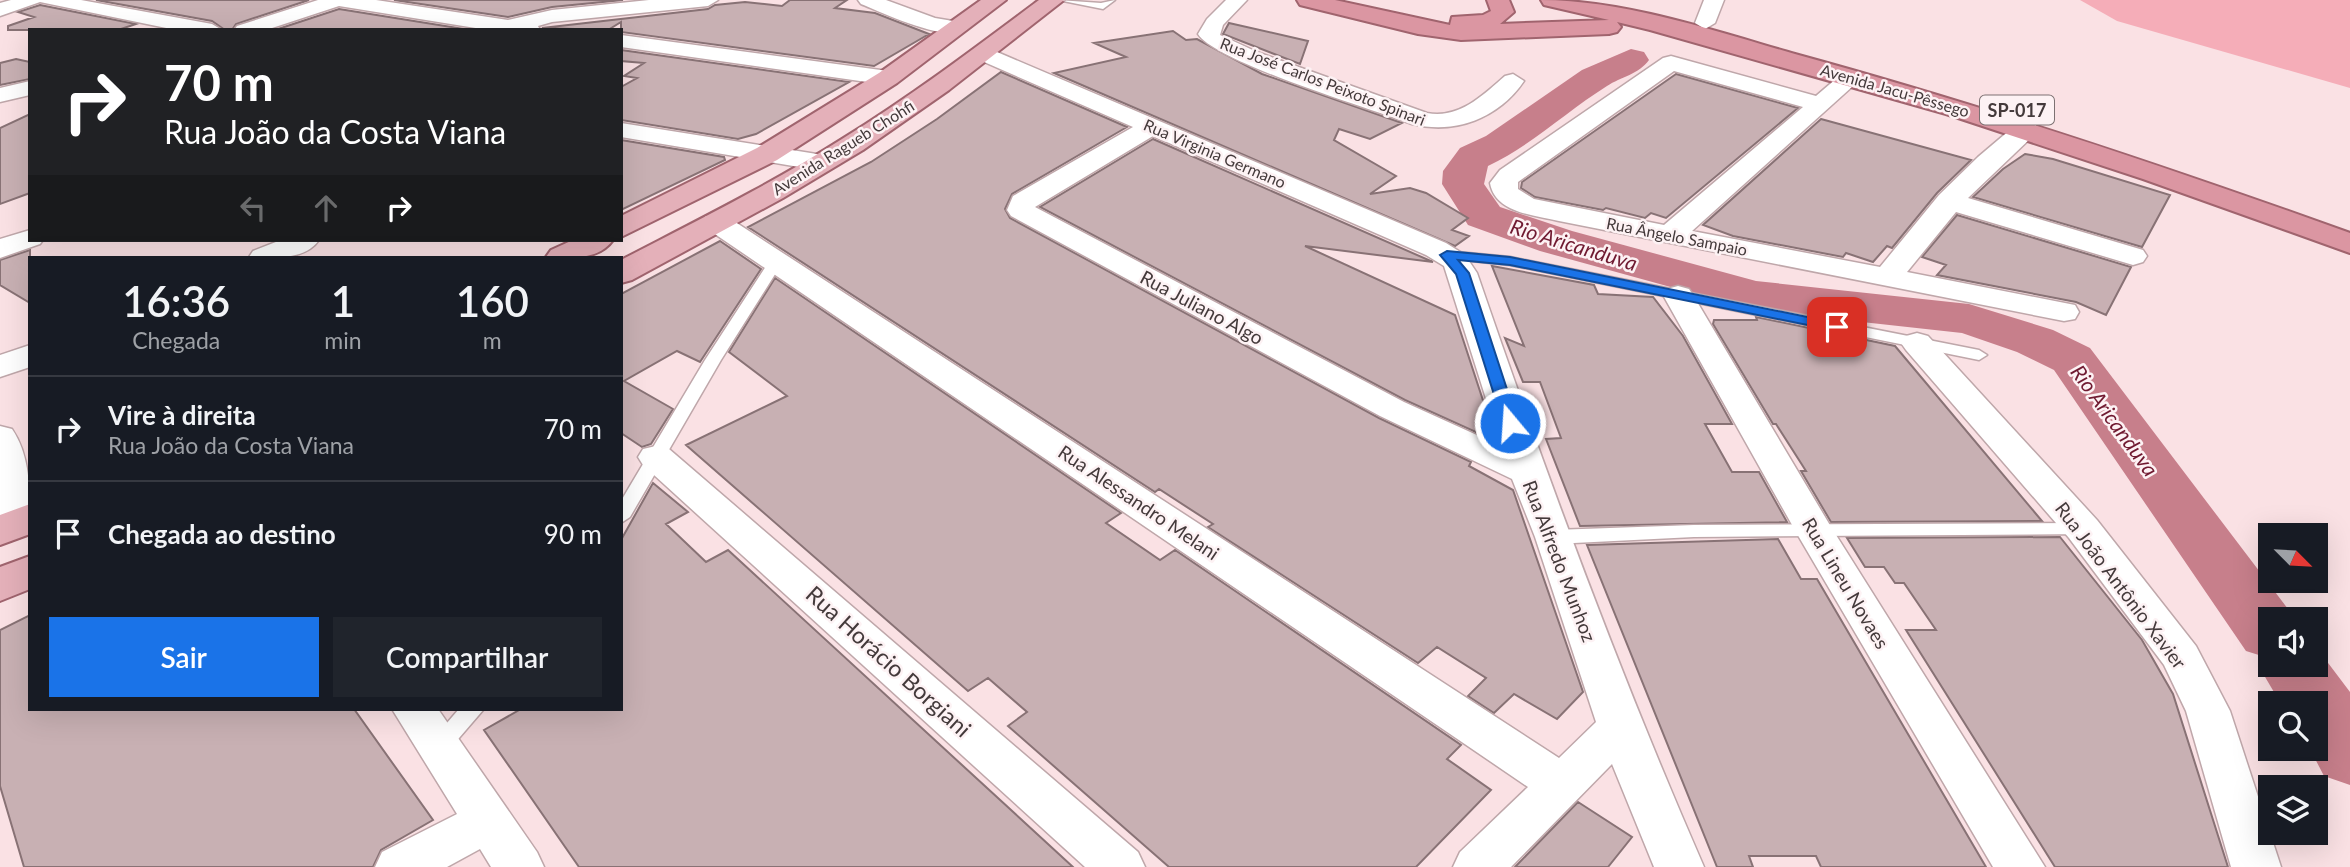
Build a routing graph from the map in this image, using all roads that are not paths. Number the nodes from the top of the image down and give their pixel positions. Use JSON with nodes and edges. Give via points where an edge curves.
{"nodes":[{"id":1,"x":31,"y":0,"type":"edge"},
{"id":2,"x":48,"y":0,"type":"edge"},
{"id":3,"x":338,"y":0,"type":"edge"},
{"id":4,"x":708,"y":0,"type":"edge"},
{"id":5,"x":725,"y":0,"type":"edge"},
{"id":6,"x":868,"y":0,"type":"edge"},
{"id":7,"x":995,"y":0,"type":"edge"},
{"id":8,"x":1053,"y":0,"type":"edge"},
{"id":9,"x":1063,"y":0,"type":"edge"},
{"id":10,"x":1110,"y":0,"type":"edge"},
{"id":11,"x":1237,"y":0,"type":"edge"},
{"id":12,"x":1307,"y":0,"type":"edge"},
{"id":13,"x":1498,"y":0,"type":"edge"},
{"id":14,"x":1552,"y":0,"type":"edge"},
{"id":15,"x":1604,"y":0,"type":"edge"},
{"id":16,"x":1642,"y":0,"type":"edge"},
{"id":17,"x":0,"y":10,"type":"edge"},
{"id":18,"x":1696,"y":18,"type":"edge"},
{"id":19,"x":1403,"y":21,"type":"junction"},
{"id":20,"x":507,"y":27,"type":"junction"},
{"id":21,"x":958,"y":27,"type":"junction"},
{"id":22,"x":201,"y":28,"type":"edge"},
{"id":23,"x":250,"y":28,"type":"edge"},
{"id":24,"x":515,"y":28,"type":"edge"},
{"id":25,"x":623,"y":41,"type":"edge"},
{"id":26,"x":651,"y":45,"type":"junction"},
{"id":27,"x":983,"y":53,"type":"junction"},
{"id":28,"x":1852,"y":76,"type":"junction"},
{"id":29,"x":888,"y":78,"type":"junction"},
{"id":30,"x":1513,"y":81,"type":"dead end"},
{"id":31,"x":1820,"y":104,"type":"junction"},
{"id":32,"x":897,"y":115,"type":"junction"},
{"id":33,"x":1152,"y":126,"type":"junction"},
{"id":34,"x":2026,"y":129,"type":"junction"},
{"id":35,"x":623,"y":130,"type":"edge"},
{"id":36,"x":767,"y":154,"type":"junction"},
{"id":37,"x":823,"y":163,"type":"junction"},
{"id":38,"x":1949,"y":201,"type":"junction"},
{"id":39,"x":2350,"y":218,"type":"edge"},
{"id":40,"x":716,"y":222,"type":"junction"},
{"id":41,"x":623,"y":227,"type":"edge"},
{"id":42,"x":1670,"y":235,"type":"junction"},
{"id":43,"x":28,"y":238,"type":"edge"},
{"id":44,"x":299,"y":242,"type":"edge"},
{"id":45,"x":593,"y":242,"type":"edge"},
{"id":46,"x":2350,"y":244,"type":"edge"},
{"id":47,"x":0,"y":249,"type":"edge"},
{"id":48,"x":1447,"y":255,"type":"junction"},
{"id":49,"x":265,"y":256,"type":"edge"},
{"id":50,"x":564,"y":256,"type":"edge"},
{"id":51,"x":2133,"y":256,"type":"dead end"},
{"id":52,"x":777,"y":260,"type":"junction"},
{"id":53,"x":623,"y":271,"type":"edge"},
{"id":54,"x":1887,"y":278,"type":"junction"},
{"id":55,"x":1678,"y":295,"type":"junction"},
{"id":56,"x":2064,"y":312,"type":"dead end"},
{"id":57,"x":1917,"y":343,"type":"junction"},
{"id":58,"x":1979,"y":355,"type":"dead end"},
{"id":59,"x":28,"y":356,"type":"edge"},
{"id":60,"x":0,"y":368,"type":"edge"},
{"id":61,"x":0,"y":437,"type":"edge"},
{"id":62,"x":656,"y":457,"type":"junction"},
{"id":63,"x":1527,"y":472,"type":"junction"},
{"id":64,"x":623,"y":514,"type":"edge"},
{"id":65,"x":16,"y":524,"type":"edge"},
{"id":66,"x":2083,"y":529,"type":"junction"},
{"id":67,"x":1815,"y":532,"type":"junction"},
{"id":68,"x":1554,"y":537,"type":"junction"},
{"id":69,"x":28,"y":572,"type":"edge"},
{"id":70,"x":0,"y":585,"type":"edge"},
{"id":71,"x":468,"y":711,"type":"edge"},
{"id":72,"x":426,"y":727,"type":"edge"},
{"id":73,"x":1620,"y":727,"type":"junction"},
{"id":74,"x":1561,"y":783,"type":"junction"},
{"id":75,"x":489,"y":821,"type":"junction"},
{"id":76,"x":400,"y":867,"type":"edge"},
{"id":77,"x":519,"y":867,"type":"edge"},
{"id":78,"x":1120,"y":867,"type":"edge"},
{"id":79,"x":1478,"y":867,"type":"edge"},
{"id":80,"x":1679,"y":867,"type":"edge"},
{"id":81,"x":2020,"y":867,"type":"edge"},
{"id":82,"x":2256,"y":867,"type":"edge"}],
"edges":[{"from":1,"to":17,"type":"street"},
{"from":2,"to":22,"type":"street"},
{"from":3,"to":20,"type":"street"},
{"from":3,"to":23,"type":"street"},
{"from":4,"to":20,"type":"street","via":[[552,16]]},
{"from":5,"to":26,"type":"street"},
{"from":6,"to":21,"type":"street","via":[[931,24]]},
{"from":7,"to":21,"type":"main road","name":"Avenida Ragueb Chohfi"},
{"from":8,"to":27,"type":"main road","name":"Avenida Ragueb Chohfi"},
{"from":9,"to":10,"type":"lane","via":[[1103,6]]},
{"from":11,"to":30,"type":"street","name":"Rua José Carlos Peixoto Spinari","via":[[1214,23],[1209,34],[1212,39],[1421,120],[1458,122]]},
{"from":12,"to":19,"type":"highway"},
{"from":13,"to":19,"type":"highway","via":[[1503,12],[1485,22]]},
{"from":14,"to":18,"type":"highway","name":"Avenida Jacu-Pêssego","number":"SP-017"},
{"from":15,"to":18,"type":"highway","name":"Avenida Jacu-Pêssego","number":"SP-017"},
{"from":16,"to":18,"type":"highway"},
{"from":18,"to":19,"type":"highway","via":[[1461,33]]},
{"from":18,"to":28,"type":"highway","name":"Avenida Jacu-Pêssego","number":"SP-017"},
{"from":18,"to":39,"type":"highway","name":"Avenida Jacu-Pêssego","number":"SP-017","via":[[2095,133]]},
{"from":20,"to":24,"type":"street"},
{"from":21,"to":29,"type":"main road","name":"Avenida Ragueb Chohfi"},
{"from":25,"to":26,"type":"street"},
{"from":26,"to":29,"type":"street"},
{"from":27,"to":32,"type":"main road","name":"Avenida Ragueb Chohfi"},
{"from":27,"to":33,"type":"street","name":"Rua Virginia Germano"},
{"from":28,"to":31,"type":"street"},
{"from":28,"to":34,"type":"highway","name":"Avenida Jacu-Pêssego","number":"SP-017"},
{"from":29,"to":32,"type":"main road","via":[[909,85]]},
{"from":29,"to":36,"type":"main road","name":"Avenida Ragueb Chohfi"},
{"from":31,"to":42,"type":"street"},
{"from":31,"to":42,"type":"street","name":"Rua Ângelo Sampaio","via":[[1671,63],[1503,183],[1505,193],[1525,205]]},
{"from":32,"to":37,"type":"main road","name":"Avenida Ragueb Chohfi"},
{"from":33,"to":48,"type":"street","name":"Rua Virginia Germano"},
{"from":33,"to":63,"type":"street","name":"Rua Juliano Algo","via":[[1023,202],[1021,210],[1392,409]]},
{"from":34,"to":38,"type":"street","via":[[1994,154]]},
{"from":34,"to":46,"type":"highway","name":"Avenida Jacu-Pêssego","number":"SP-017"},
{"from":35,"to":36,"type":"street"},
{"from":36,"to":37,"type":"street"},
{"from":36,"to":41,"type":"main road","name":"Avenida Ragueb Chohfi"},
{"from":37,"to":40,"type":"main road","name":"Avenida Ragueb Chohfi"},
{"from":38,"to":51,"type":"street"},
{"from":38,"to":54,"type":"street"},
{"from":40,"to":52,"type":"street","name":"Rua Alessandro Melani"},
{"from":40,"to":53,"type":"main road","name":"Avenida Ragueb Chohfi"},
{"from":42,"to":54,"type":"street","name":"Rua Ângelo Sampaio"},
{"from":43,"to":47,"type":"street"},
{"from":44,"to":49,"type":"street"},
{"from":45,"to":50,"type":"main road"},
{"from":48,"to":55,"type":"lane","via":[[1510,261]]},
{"from":48,"to":63,"type":"street","name":"Rua Alfredo Munhoz","via":[[1462,273]]},
{"from":52,"to":62,"type":"lane"},
{"from":52,"to":74,"type":"street","name":"Rua Alessandro Melani"},
{"from":54,"to":56,"type":"street","name":"Rua Ângelo Sampaio"},
{"from":55,"to":57,"type":"lane"},
{"from":55,"to":67,"type":"street","name":"Rua Lineu Novaes"},
{"from":57,"to":58,"type":"lane"},
{"from":57,"to":66,"type":"street","name":"Rua João Antônio Xavier"},
{"from":59,"to":60,"type":"street"},
{"from":61,"to":65,"type":"street"},
{"from":62,"to":64,"type":"lane"},
{"from":62,"to":78,"type":"street","name":"Rua Horácio Borgiani"},
{"from":63,"to":68,"type":"street","name":"Rua Alfredo Munhoz"},
{"from":66,"to":67,"type":"lane"},
{"from":66,"to":82,"type":"street","name":"Rua João Antônio Xavier","via":[[2181,657],[2208,711]]},
{"from":67,"to":68,"type":"lane"},
{"from":67,"to":81,"type":"street","name":"Rua Lineu Novaes"},
{"from":68,"to":73,"type":"street","name":"Rua Alfredo Munhoz"},
{"from":69,"to":70,"type":"main road"},
{"from":71,"to":72,"type":"lane"},
{"from":72,"to":75,"type":"street"},
{"from":73,"to":74,"type":"street"},
{"from":73,"to":80,"type":"street","name":"Rua Alfredo Munhoz"},
{"from":74,"to":79,"type":"street"},
{"from":75,"to":76,"type":"street"},
{"from":75,"to":77,"type":"street"}]}
